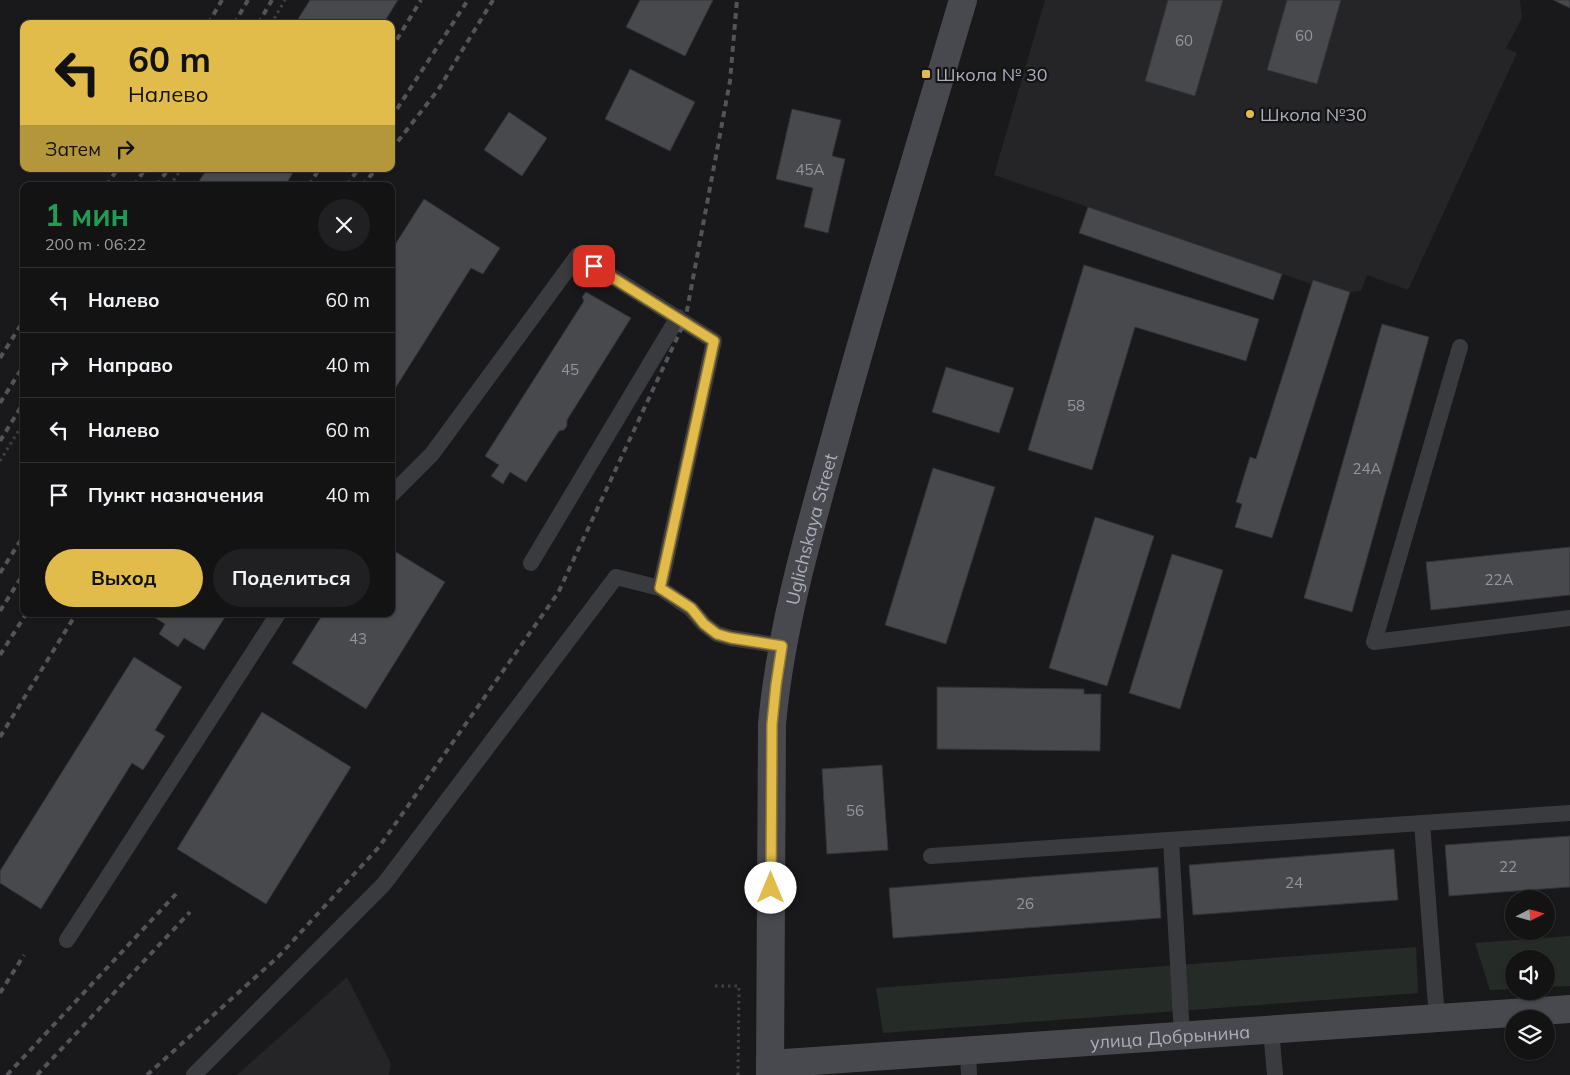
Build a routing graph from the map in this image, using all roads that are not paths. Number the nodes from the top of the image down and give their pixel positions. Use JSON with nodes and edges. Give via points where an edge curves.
{"nodes":[{"id":1,"x":963,"y":0,"type":"edge"},
{"id":2,"x":678,"y":317,"type":"junction"},
{"id":3,"x":1460,"y":347,"type":"dead end"},
{"id":4,"x":395,"y":491,"type":"edge"},
{"id":5,"x":530,"y":563,"type":"dead end"},
{"id":6,"x":660,"y":588,"type":"junction"},
{"id":7,"x":276,"y":617,"type":"edge"},
{"id":8,"x":1570,"y":618,"type":"edge"},
{"id":9,"x":782,"y":646,"type":"junction"},
{"id":10,"x":1570,"y":813,"type":"edge"},
{"id":11,"x":1422,"y":823,"type":"junction"},
{"id":12,"x":1171,"y":840,"type":"junction"},
{"id":13,"x":931,"y":856,"type":"dead end"},
{"id":14,"x":67,"y":940,"type":"dead end"},
{"id":15,"x":1570,"y":1009,"type":"edge"},
{"id":16,"x":1436,"y":1018,"type":"junction"},
{"id":17,"x":1272,"y":1030,"type":"junction"},
{"id":18,"x":1182,"y":1036,"type":"junction"},
{"id":19,"x":969,"y":1062,"type":"edge"},
{"id":20,"x":770,"y":1069,"type":"edge"},
{"id":21,"x":194,"y":1075,"type":"edge"},
{"id":22,"x":1275,"y":1075,"type":"edge"}],
"edges":[{"from":1,"to":9,"type":"street","name":"Uglichskaya Street","via":[[846,398],[807,538]]},
{"from":2,"to":4,"type":"lane","via":[[578,255],[432,454]]},
{"from":2,"to":5,"type":"lane"},
{"from":2,"to":6,"type":"lane","via":[[714,341]]},
{"from":3,"to":8,"type":"lane","via":[[1374,642]]},
{"from":6,"to":9,"type":"lane","via":[[691,608],[717,634]]},
{"from":6,"to":21,"type":"lane","via":[[616,577],[384,884]]},
{"from":7,"to":14,"type":"lane"},
{"from":9,"to":20,"type":"street","name":"Uglichskaya Street","via":[[772,724]]},
{"from":10,"to":11,"type":"lane"},
{"from":11,"to":12,"type":"lane"},
{"from":11,"to":16,"type":"lane"},
{"from":12,"to":13,"type":"lane"},
{"from":12,"to":18,"type":"lane"},
{"from":15,"to":16,"type":"street","name":"улица Добрынина"},
{"from":16,"to":17,"type":"street","name":"улица Добрынина"},
{"from":17,"to":18,"type":"street","name":"улица Добрынина"},
{"from":17,"to":22,"type":"lane"},
{"from":18,"to":19,"type":"street","name":"улица Добрынина"},
{"from":19,"to":20,"type":"street","name":"улица Добрынина"}]}
